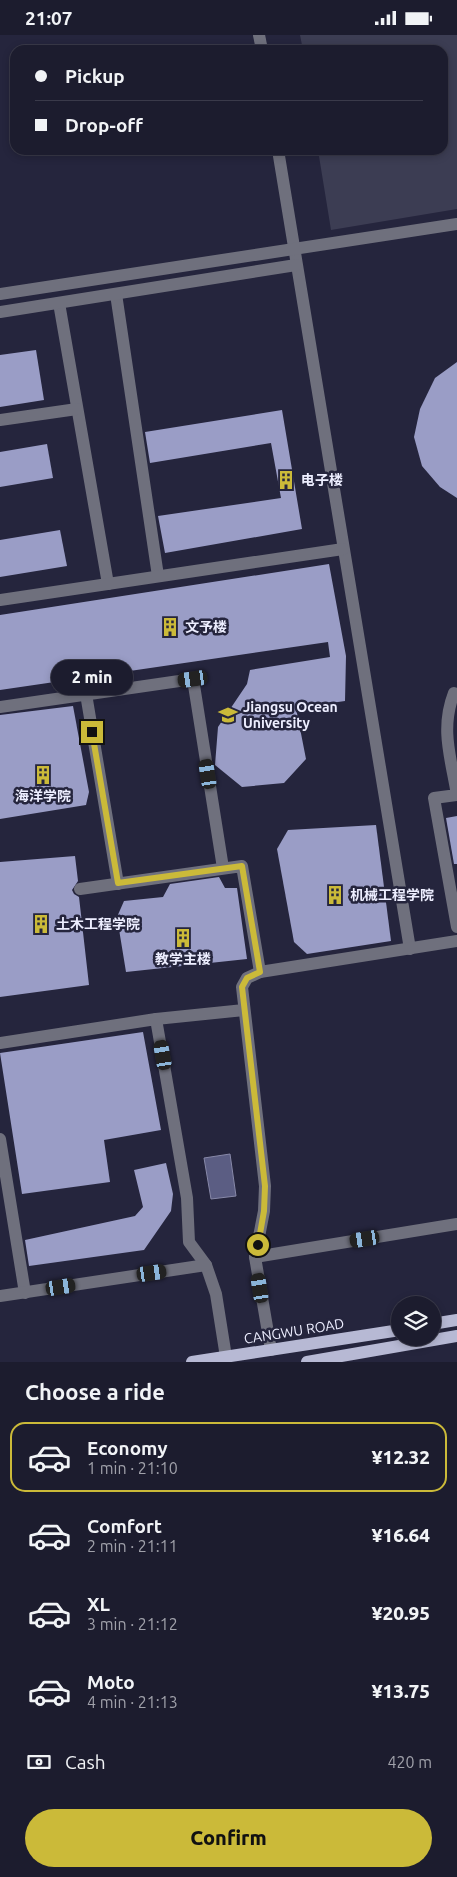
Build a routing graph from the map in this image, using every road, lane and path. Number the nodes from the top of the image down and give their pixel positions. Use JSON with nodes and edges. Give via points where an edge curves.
{"nodes":[{"id":1,"x":279,"y":155,"type":"edge"},
{"id":2,"x":457,"y":224,"type":"edge"},
{"id":3,"x":294,"y":249,"type":"junction"},
{"id":4,"x":296,"y":265,"type":"junction"},
{"id":5,"x":0,"y":294,"type":"edge"},
{"id":6,"x":116,"y":294,"type":"junction"},
{"id":7,"x":59,"y":303,"type":"junction"},
{"id":8,"x":0,"y":312,"type":"edge"},
{"id":9,"x":78,"y":409,"type":"junction"},
{"id":10,"x":0,"y":420,"type":"edge"},
{"id":11,"x":343,"y":549,"type":"junction"},
{"id":12,"x":158,"y":576,"type":"junction"},
{"id":13,"x":108,"y":584,"type":"junction"},
{"id":14,"x":0,"y":600,"type":"edge"},
{"id":15,"x":454,"y":693,"type":"dead end"},
{"id":16,"x":86,"y":694,"type":"junction"},
{"id":17,"x":0,"y":707,"type":"edge"},
{"id":18,"x":223,"y":869,"type":"junction"},
{"id":19,"x":118,"y":883,"type":"junction"},
{"id":20,"x":80,"y":889,"type":"dead end"},
{"id":21,"x":457,"y":927,"type":"edge"},
{"id":22,"x":457,"y":941,"type":"edge"},
{"id":23,"x":410,"y":949,"type":"junction"},
{"id":24,"x":260,"y":972,"type":"junction"},
{"id":25,"x":244,"y":1010,"type":"junction"},
{"id":26,"x":156,"y":1019,"type":"junction"},
{"id":27,"x":0,"y":1043,"type":"edge"},
{"id":28,"x":0,"y":1139,"type":"edge"},
{"id":29,"x":457,"y":1224,"type":"edge"},
{"id":30,"x":255,"y":1257,"type":"junction"},
{"id":31,"x":206,"y":1265,"type":"junction"},
{"id":32,"x":25,"y":1293,"type":"junction"},
{"id":33,"x":0,"y":1296,"type":"edge"},
{"id":34,"x":457,"y":1320,"type":"edge"},
{"id":35,"x":441,"y":1323,"type":"edge"},
{"id":36,"x":391,"y":1331,"type":"edge"},
{"id":37,"x":457,"y":1336,"type":"edge"},
{"id":38,"x":271,"y":1351,"type":"junction"},
{"id":39,"x":226,"y":1357,"type":"junction"},
{"id":40,"x":192,"y":1362,"type":"edge"},
{"id":41,"x":306,"y":1362,"type":"edge"}],
"edges":[{"from":1,"to":3,"type":"lane"},
{"from":2,"to":3,"type":"lane"},
{"from":3,"to":4,"type":"lane"},
{"from":3,"to":5,"type":"lane"},
{"from":4,"to":6,"type":"lane"},
{"from":4,"to":11,"type":"lane"},
{"from":6,"to":7,"type":"lane"},
{"from":6,"to":12,"type":"lane"},
{"from":7,"to":8,"type":"lane"},
{"from":7,"to":9,"type":"lane"},
{"from":9,"to":10,"type":"lane"},
{"from":9,"to":13,"type":"lane"},
{"from":11,"to":12,"type":"lane"},
{"from":11,"to":23,"type":"lane"},
{"from":12,"to":13,"type":"lane"},
{"from":13,"to":14,"type":"lane"},
{"from":15,"to":21,"type":"lane","via":[[446,728],[457,795],[434,798]]},
{"from":16,"to":17,"type":"lane"},
{"from":16,"to":18,"type":"lane","via":[[193,679]]},
{"from":16,"to":19,"type":"lane"},
{"from":18,"to":19,"type":"lane"},
{"from":18,"to":24,"type":"lane","via":[[242,866]]},
{"from":19,"to":20,"type":"lane"},
{"from":22,"to":23,"type":"lane"},
{"from":23,"to":24,"type":"lane"},
{"from":24,"to":25,"type":"lane","via":[[247,978],[242,987]]},
{"from":25,"to":26,"type":"lane"},
{"from":25,"to":30,"type":"lane","via":[[265,1186]]},
{"from":26,"to":27,"type":"lane"},
{"from":26,"to":31,"type":"lane","via":[[187,1198],[189,1243]]},
{"from":28,"to":32,"type":"lane"},
{"from":29,"to":30,"type":"lane"},
{"from":30,"to":38,"type":"lane"},
{"from":31,"to":32,"type":"lane"},
{"from":31,"to":39,"type":"lane","via":[[216,1294]]},
{"from":32,"to":33,"type":"lane"},
{"from":34,"to":35,"type":"main road"},
{"from":36,"to":38,"type":"main road","name":"CANGWU ROAD"},
{"from":37,"to":41,"type":"main road"},
{"from":38,"to":39,"type":"main road","name":"CANGWU ROAD"},
{"from":39,"to":40,"type":"main road","name":"CANGWU ROAD"}]}
